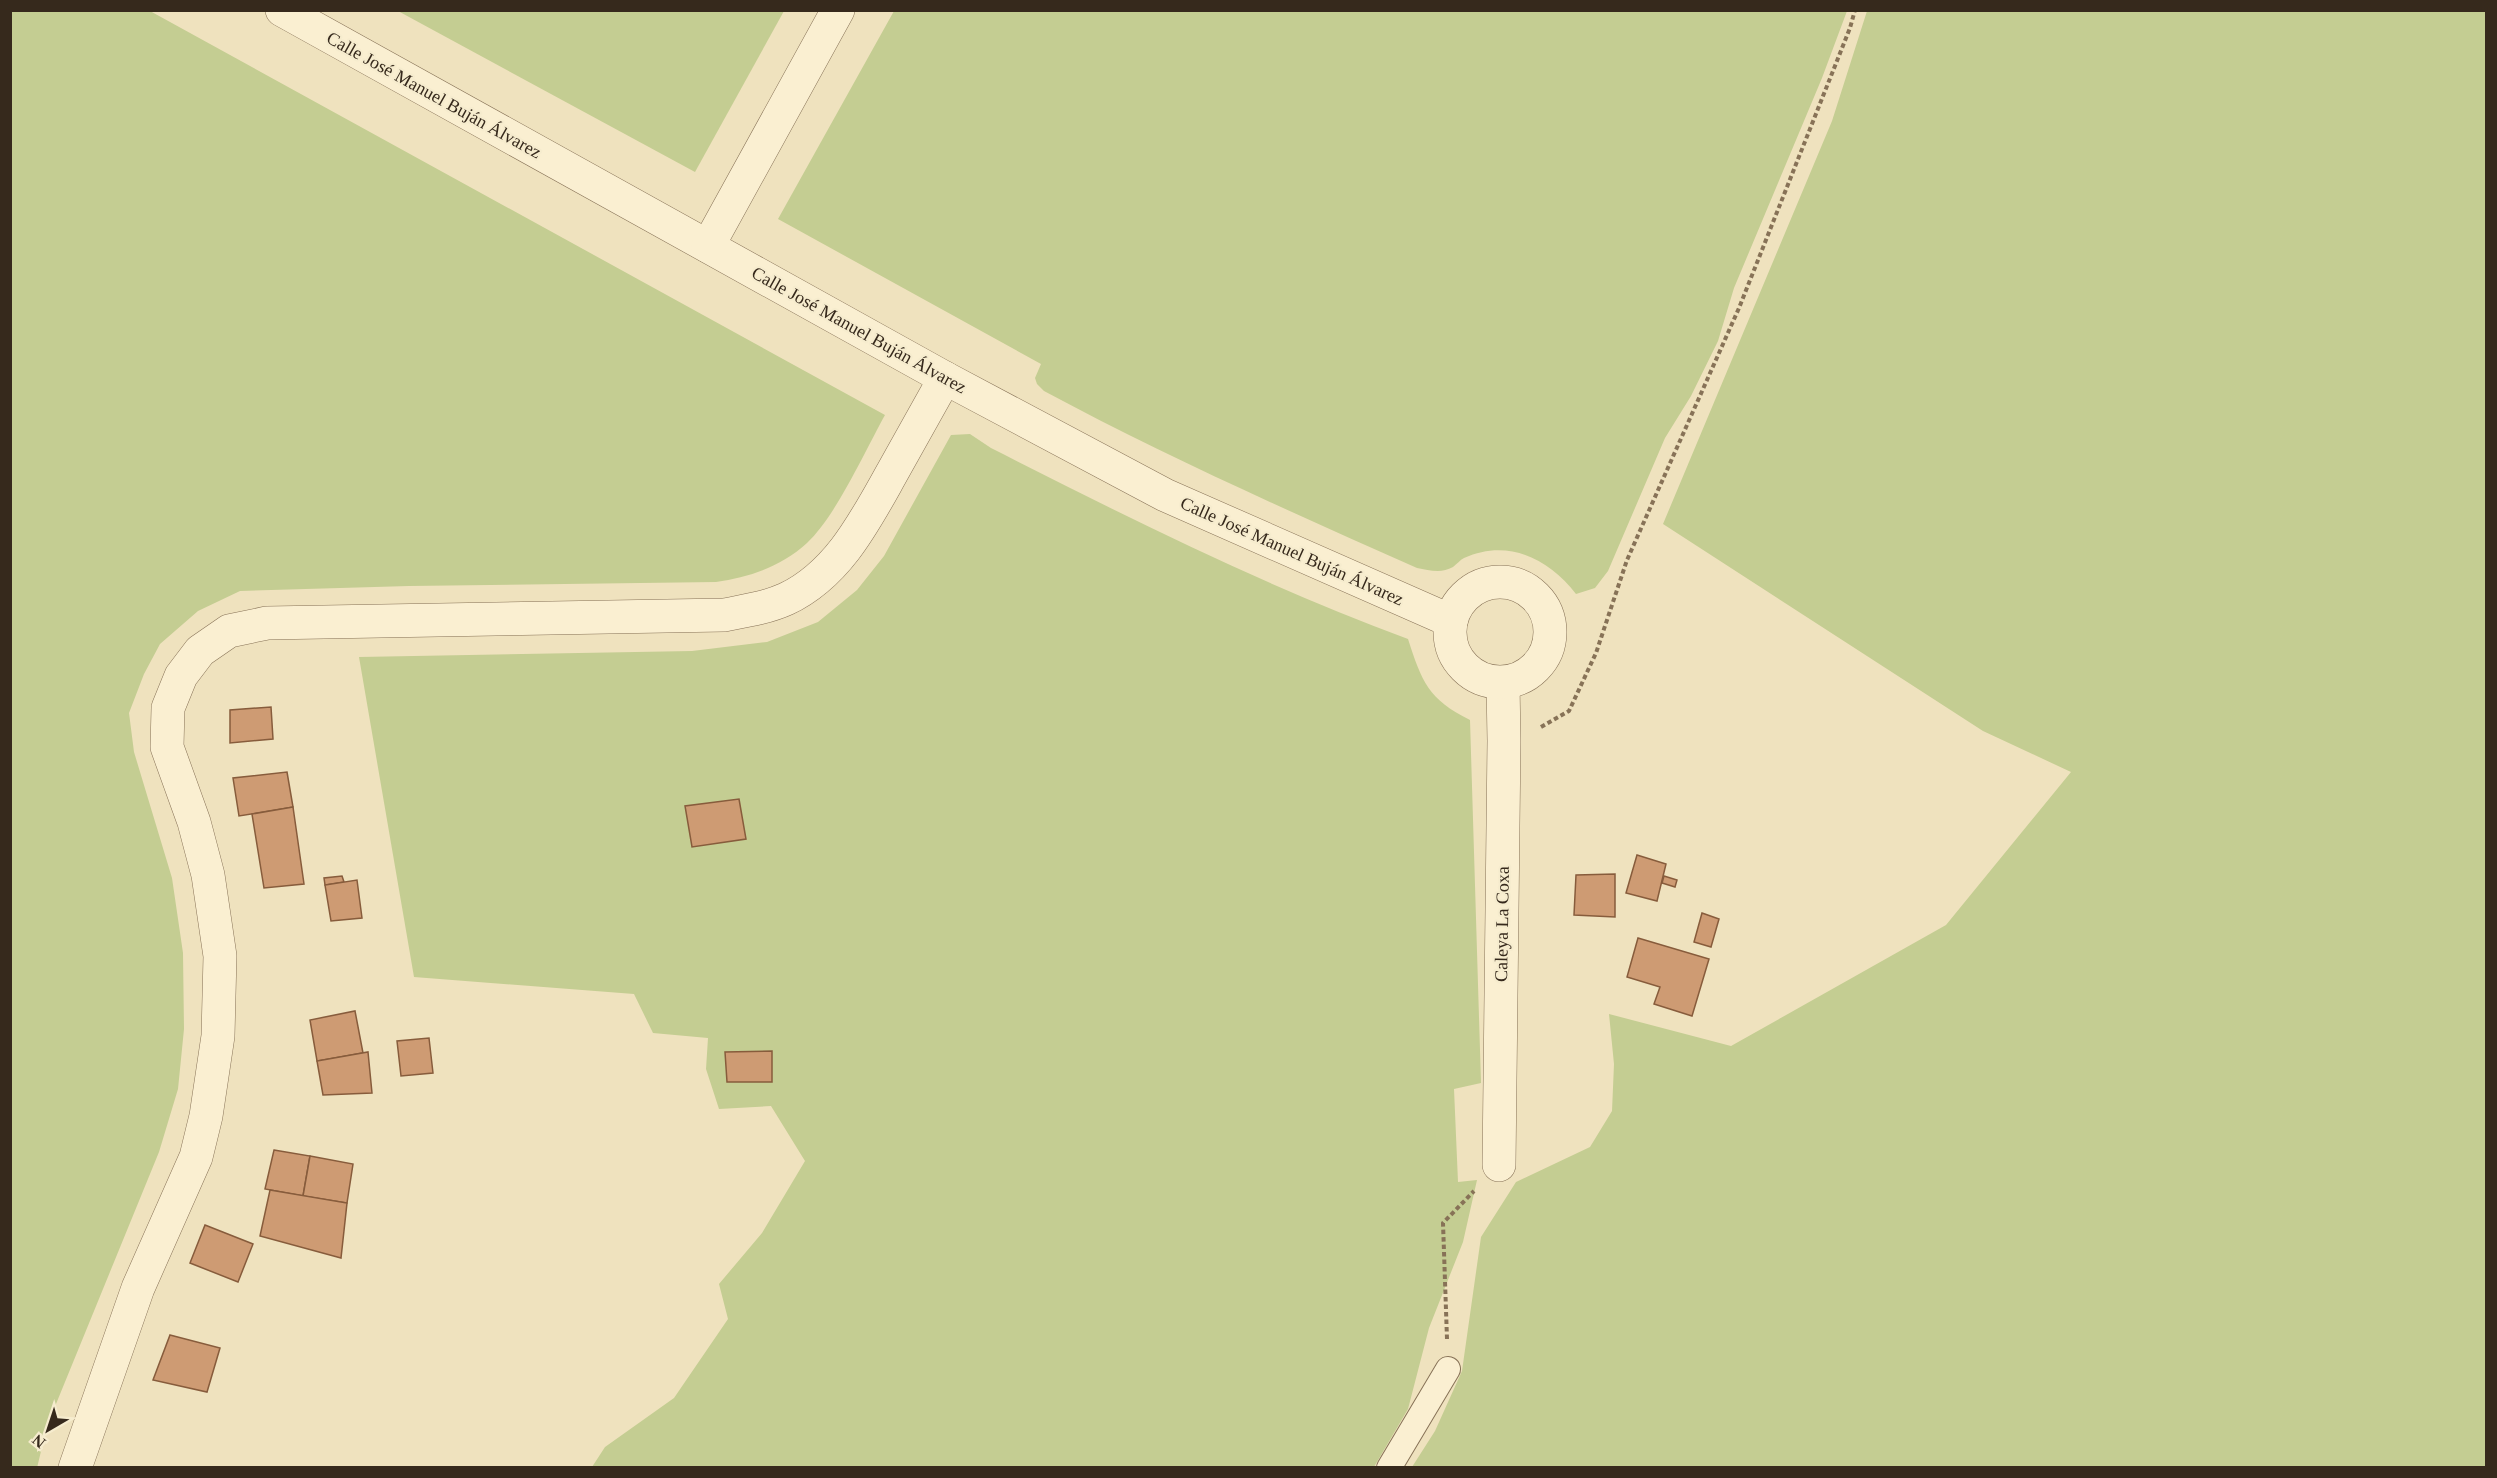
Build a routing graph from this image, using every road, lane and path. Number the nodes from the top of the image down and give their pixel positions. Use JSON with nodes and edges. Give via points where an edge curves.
{"nodes":[{"id":1,"x":282,"y":10,"type":"edge"},
{"id":2,"x":838,"y":10,"type":"edge"},
{"id":3,"x":1855,"y":10,"type":"edge"},
{"id":4,"x":708,"y":246,"type":"junction"},
{"id":5,"x":945,"y":378,"type":"junction"},
{"id":6,"x":1451,"y":621,"type":"junction"},
{"id":7,"x":1503,"y":683,"type":"junction"},
{"id":8,"x":1504,"y":741,"type":"junction"},
{"id":9,"x":1499,"y":1165,"type":"joint"},
{"id":10,"x":1448,"y":1370,"type":"joint"},
{"id":11,"x":75,"y":1467,"type":"edge"},
{"id":12,"x":1389,"y":1467,"type":"edge"}],
"edges":[{"from":1,"to":4,"type":"street","name":"Calle José Manuel Buján Álvarez"},
{"from":2,"to":4,"type":"street"},
{"from":3,"to":8,"type":"path","via":[[1739,308],[1627,560],[1596,653],[1569,711],[1534,732]]},
{"from":4,"to":5,"type":"street","name":"Calle José Manuel Buján Álvarez"},
{"from":5,"to":6,"type":"street","name":"Calle José Manuel Buján Álvarez","via":[[1165,495]]},
{"from":5,"to":11,"type":"street","via":[[843,554],[817,579],[787,598],[759,609],[724,615],[267,623],[229,632],[200,651],[181,676],[168,708],[167,747],[208,875],[219,956],[218,1036],[206,1116],[196,1157],[138,1288]]},
{"from":6,"to":7,"type":"street","via":[[1450,639],[1455,655],[1470,673],[1485,681]]},
{"from":6,"to":7,"type":"street","via":[[1458,604],[1485,584],[1519,586],[1543,605],[1550,639],[1545,656],[1531,673]]},
{"from":7,"to":8,"type":"street","name":"Caleya La Coxa"},
{"from":8,"to":9,"type":"street","name":"Caleya La Coxa"},
{"from":9,"to":10,"type":"path","via":[[1443,1223]]},
{"from":10,"to":12,"type":"lane"}]}
